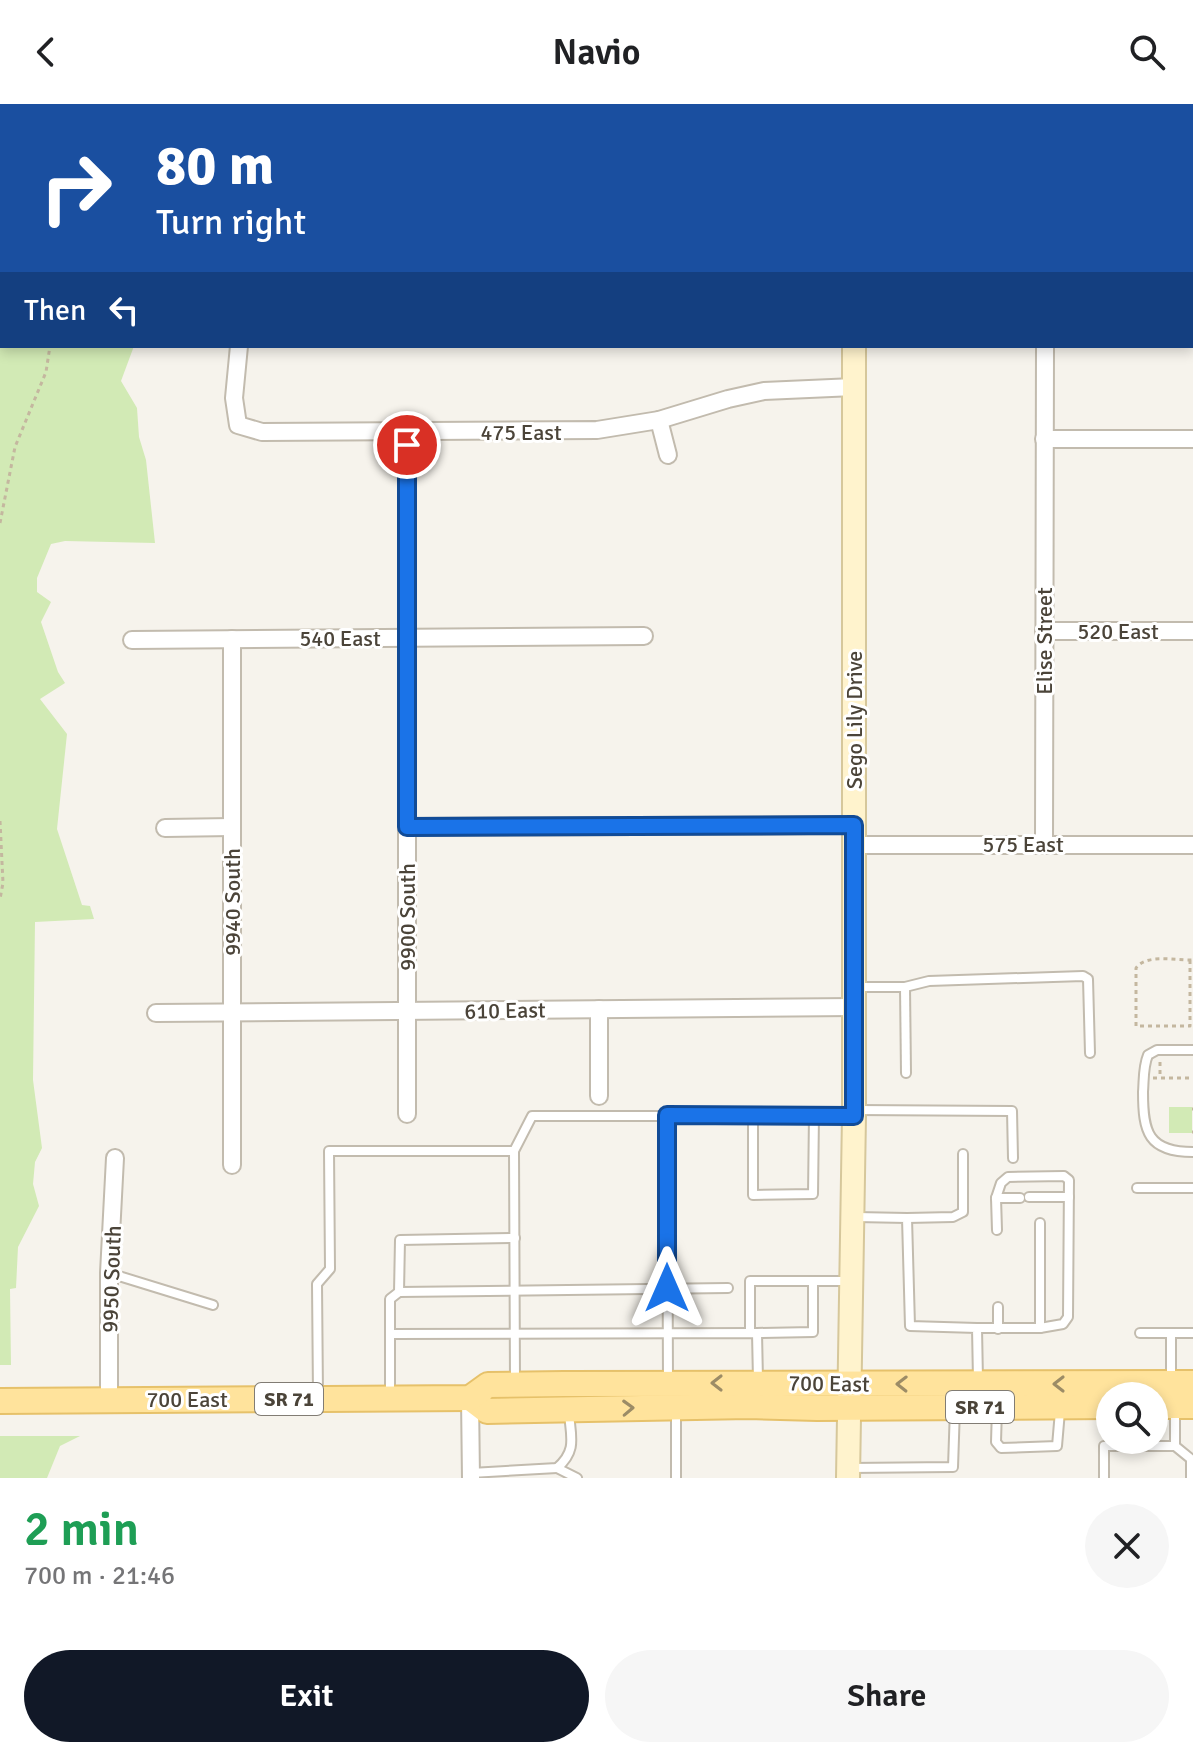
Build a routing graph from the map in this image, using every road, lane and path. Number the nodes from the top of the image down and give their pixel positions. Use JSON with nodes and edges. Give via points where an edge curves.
{"nodes":[{"id":1,"x":50,"y":348,"type":"edge"},
{"id":2,"x":239,"y":348,"type":"edge"},
{"id":3,"x":854,"y":348,"type":"edge"},
{"id":4,"x":1045,"y":348,"type":"edge"},
{"id":5,"x":854,"y":387,"type":"junction"},
{"id":6,"x":659,"y":420,"type":"junction"},
{"id":7,"x":407,"y":432,"type":"junction"},
{"id":8,"x":1044,"y":439,"type":"junction"},
{"id":9,"x":1193,"y":439,"type":"edge"},
{"id":10,"x":668,"y":455,"type":"dead end"},
{"id":11,"x":0,"y":523,"type":"edge"},
{"id":12,"x":1044,"y":631,"type":"junction"},
{"id":13,"x":1193,"y":631,"type":"edge"},
{"id":14,"x":644,"y":636,"type":"dead end"},
{"id":15,"x":407,"y":638,"type":"junction"},
{"id":16,"x":232,"y":639,"type":"junction"},
{"id":17,"x":132,"y":640,"type":"dead end"},
{"id":18,"x":0,"y":821,"type":"edge"},
{"id":19,"x":232,"y":827,"type":"junction"},
{"id":20,"x":407,"y":827,"type":"junction"},
{"id":21,"x":165,"y":828,"type":"dead end"},
{"id":22,"x":854,"y":835,"type":"junction"},
{"id":23,"x":1044,"y":844,"type":"junction"},
{"id":24,"x":1193,"y":845,"type":"edge"},
{"id":25,"x":0,"y":899,"type":"edge"},
{"id":26,"x":1192,"y":960,"type":"edge"},
{"id":27,"x":905,"y":987,"type":"junction"},
{"id":28,"x":854,"y":997,"type":"junction"},
{"id":29,"x":599,"y":1009,"type":"junction"},
{"id":30,"x":407,"y":1011,"type":"junction"},
{"id":31,"x":156,"y":1013,"type":"dead end"},
{"id":32,"x":232,"y":1013,"type":"junction"},
{"id":33,"x":1193,"y":1050,"type":"edge"},
{"id":34,"x":1090,"y":1053,"type":"dead end"},
{"id":35,"x":1160,"y":1059,"type":"dead end"},
{"id":36,"x":906,"y":1073,"type":"dead end"},
{"id":37,"x":1153,"y":1078,"type":"dead end"},
{"id":38,"x":1160,"y":1078,"type":"junction"},
{"id":39,"x":1193,"y":1078,"type":"edge"},
{"id":40,"x":599,"y":1096,"type":"dead end"},
{"id":41,"x":854,"y":1113,"type":"junction"},
{"id":42,"x":407,"y":1114,"type":"dead end"},
{"id":43,"x":667,"y":1115,"type":"junction"},
{"id":44,"x":753,"y":1115,"type":"junction"},
{"id":45,"x":814,"y":1115,"type":"junction"},
{"id":46,"x":514,"y":1151,"type":"junction"},
{"id":47,"x":1193,"y":1152,"type":"edge"},
{"id":48,"x":963,"y":1154,"type":"dead end"},
{"id":49,"x":115,"y":1158,"type":"dead end"},
{"id":50,"x":1013,"y":1158,"type":"dead end"},
{"id":51,"x":232,"y":1165,"type":"dead end"},
{"id":52,"x":1137,"y":1188,"type":"dead end"},
{"id":53,"x":1193,"y":1188,"type":"edge"},
{"id":54,"x":1069,"y":1197,"type":"junction"},
{"id":55,"x":996,"y":1198,"type":"junction"},
{"id":56,"x":854,"y":1217,"type":"junction"},
{"id":57,"x":907,"y":1218,"type":"junction"},
{"id":58,"x":1040,"y":1223,"type":"dead end"},
{"id":59,"x":997,"y":1230,"type":"dead end"},
{"id":60,"x":515,"y":1238,"type":"junction"},
{"id":61,"x":109,"y":1273,"type":"junction"},
{"id":62,"x":813,"y":1281,"type":"junction"},
{"id":63,"x":853,"y":1281,"type":"junction"},
{"id":64,"x":667,"y":1288,"type":"junction"},
{"id":65,"x":728,"y":1288,"type":"dead end"},
{"id":66,"x":515,"y":1290,"type":"junction"},
{"id":67,"x":399,"y":1292,"type":"junction"},
{"id":68,"x":213,"y":1305,"type":"dead end"},
{"id":69,"x":998,"y":1307,"type":"dead end"},
{"id":70,"x":977,"y":1328,"type":"junction"},
{"id":71,"x":1040,"y":1328,"type":"junction"},
{"id":72,"x":998,"y":1329,"type":"junction"},
{"id":73,"x":754,"y":1333,"type":"junction"},
{"id":74,"x":1140,"y":1333,"type":"dead end"},
{"id":75,"x":1171,"y":1333,"type":"junction"},
{"id":76,"x":1193,"y":1333,"type":"edge"},
{"id":77,"x":390,"y":1334,"type":"junction"},
{"id":78,"x":515,"y":1334,"type":"junction"},
{"id":79,"x":667,"y":1334,"type":"junction"},
{"id":80,"x":668,"y":1383,"type":"junction"},
{"id":81,"x":758,"y":1383,"type":"junction"},
{"id":82,"x":851,"y":1383,"type":"junction"},
{"id":83,"x":515,"y":1385,"type":"junction"},
{"id":84,"x":978,"y":1385,"type":"junction"},
{"id":85,"x":1177,"y":1397,"type":"edge"},
{"id":86,"x":390,"y":1398,"type":"junction"},
{"id":87,"x":470,"y":1398,"type":"junction"},
{"id":88,"x":109,"y":1399,"type":"junction"},
{"id":89,"x":318,"y":1399,"type":"junction"},
{"id":90,"x":0,"y":1401,"type":"edge"},
{"id":91,"x":1096,"y":1406,"type":"edge"},
{"id":92,"x":676,"y":1407,"type":"junction"},
{"id":93,"x":955,"y":1407,"type":"junction"},
{"id":94,"x":997,"y":1407,"type":"junction"},
{"id":95,"x":1060,"y":1407,"type":"junction"},
{"id":96,"x":851,"y":1408,"type":"junction"},
{"id":97,"x":569,"y":1410,"type":"junction"},
{"id":98,"x":1175,"y":1446,"type":"junction"},
{"id":99,"x":557,"y":1468,"type":"junction"},
{"id":100,"x":849,"y":1473,"type":"edge"},
{"id":101,"x":471,"y":1475,"type":"edge"},
{"id":102,"x":1191,"y":1477,"type":"edge"},
{"id":103,"x":577,"y":1478,"type":"edge"},
{"id":104,"x":676,"y":1478,"type":"edge"},
{"id":105,"x":1104,"y":1478,"type":"edge"}],
"edges":[{"from":1,"to":11,"type":"path","via":[[46,372],[15,447]]},
{"from":2,"to":7,"type":"street","name":"475 East","via":[[234,398],[238,425],[262,432]]},
{"from":3,"to":5,"type":"main road","name":"Sego Lily Drive"},
{"from":4,"to":8,"type":"street","name":"Elise Street"},
{"from":5,"to":6,"type":"street","name":"475 East","via":[[764,391]]},
{"from":5,"to":22,"type":"main road","name":"Sego Lily Drive"},
{"from":6,"to":7,"type":"street","name":"475 East","via":[[565,432]]},
{"from":6,"to":10,"type":"street"},
{"from":7,"to":15,"type":"street","name":"9900 South"},
{"from":8,"to":9,"type":"street"},
{"from":8,"to":12,"type":"street","name":"Elise Street"},
{"from":12,"to":13,"type":"street","name":"520 East"},
{"from":12,"to":23,"type":"street","name":"Elise Street"},
{"from":14,"to":15,"type":"street","name":"540 East"},
{"from":15,"to":16,"type":"street","name":"540 East"},
{"from":15,"to":20,"type":"street","name":"9900 South"},
{"from":16,"to":17,"type":"street","name":"540 East"},
{"from":16,"to":19,"type":"street","name":"9940 South"},
{"from":18,"to":25,"type":"path"},
{"from":19,"to":21,"type":"street"},
{"from":19,"to":32,"type":"street","name":"9940 South"},
{"from":20,"to":22,"type":"street","name":"575 East"},
{"from":20,"to":30,"type":"street","name":"9900 South"},
{"from":22,"to":23,"type":"street","name":"575 East"},
{"from":22,"to":28,"type":"main road","name":"Sego Lily Drive"},
{"from":23,"to":24,"type":"street","name":"575 East"},
{"from":26,"to":26,"type":"path","via":[[1140,962],[1136,1026],[1190,1026]]},
{"from":27,"to":28,"type":"lane"},
{"from":27,"to":34,"type":"lane","via":[[929,981],[1083,976],[1088,979]]},
{"from":27,"to":36,"type":"lane"},
{"from":28,"to":29,"type":"street","name":"610 East"},
{"from":28,"to":41,"type":"main road","name":"Sego Lily Drive"},
{"from":29,"to":30,"type":"street","name":"610 East"},
{"from":29,"to":40,"type":"street"},
{"from":30,"to":32,"type":"street","name":"610 East"},
{"from":30,"to":42,"type":"street","name":"9900 South"},
{"from":31,"to":32,"type":"street","name":"610 East"},
{"from":32,"to":51,"type":"street","name":"9940 South"},
{"from":33,"to":47,"type":"lane","via":[[1148,1055],[1143,1118],[1160,1146]]},
{"from":35,"to":38,"type":"path"},
{"from":37,"to":38,"type":"path"},
{"from":38,"to":39,"type":"path"},
{"from":41,"to":45,"type":"lane"},
{"from":41,"to":50,"type":"lane","via":[[1012,1111]]},
{"from":41,"to":56,"type":"main road","name":"Sego Lily Drive"},
{"from":43,"to":44,"type":"lane"},
{"from":43,"to":46,"type":"lane","via":[[532,1116]]},
{"from":43,"to":64,"type":"lane"},
{"from":44,"to":45,"type":"lane"},
{"from":44,"to":45,"type":"lane","via":[[753,1195],[813,1194]]},
{"from":46,"to":60,"type":"lane"},
{"from":46,"to":89,"type":"lane","via":[[329,1151],[330,1269],[317,1284]]},
{"from":48,"to":57,"type":"lane","via":[[963,1212]]},
{"from":49,"to":61,"type":"street","name":"9950 South"},
{"from":52,"to":53,"type":"lane"},
{"from":54,"to":55,"type":"lane"},
{"from":54,"to":55,"type":"lane","via":[[1064,1176],[1008,1177]]},
{"from":54,"to":71,"type":"lane","via":[[1068,1317],[1063,1324]]},
{"from":55,"to":59,"type":"lane"},
{"from":56,"to":57,"type":"lane"},
{"from":56,"to":63,"type":"main road","name":"Sego Lily Drive"},
{"from":57,"to":70,"type":"lane","via":[[910,1326]]},
{"from":58,"to":71,"type":"lane"},
{"from":60,"to":66,"type":"lane"},
{"from":60,"to":67,"type":"lane","via":[[400,1240]]},
{"from":61,"to":68,"type":"lane"},
{"from":61,"to":88,"type":"street","name":"9950 South"},
{"from":62,"to":63,"type":"lane"},
{"from":62,"to":73,"type":"lane","via":[[813,1332]]},
{"from":62,"to":73,"type":"lane","via":[[750,1281]]},
{"from":63,"to":82,"type":"main road","name":"Sego Lily Drive"},
{"from":64,"to":65,"type":"lane"},
{"from":64,"to":66,"type":"lane"},
{"from":64,"to":79,"type":"lane"},
{"from":66,"to":67,"type":"lane"},
{"from":66,"to":78,"type":"lane"},
{"from":67,"to":77,"type":"lane","via":[[390,1299]]},
{"from":69,"to":72,"type":"lane"},
{"from":70,"to":72,"type":"lane"},
{"from":70,"to":84,"type":"lane"},
{"from":71,"to":72,"type":"lane"},
{"from":73,"to":79,"type":"lane"},
{"from":73,"to":81,"type":"lane"},
{"from":74,"to":75,"type":"lane"},
{"from":75,"to":76,"type":"lane"},
{"from":75,"to":85,"type":"lane"},
{"from":77,"to":78,"type":"lane"},
{"from":77,"to":86,"type":"lane"},
{"from":78,"to":79,"type":"lane"},
{"from":78,"to":83,"type":"lane"},
{"from":79,"to":80,"type":"lane"},
{"from":81,"to":80,"type":"main road","name":"700 East","number":"SR 71","one_way":true},
{"from":80,"to":83,"type":"main road","name":"700 East","number":"SR 71"},
{"from":81,"to":82,"type":"main road","name":"700 East","number":"SR 71"},
{"from":84,"to":82,"type":"main road","name":"700 East","number":"SR 71","one_way":true},
{"from":82,"to":96,"type":"main road","name":"Sego Lily Drive"},
{"from":83,"to":87,"type":"main road","name":"700 East","number":"SR 71","via":[[488,1385]]},
{"from":85,"to":84,"type":"main road","name":"700 East","number":"SR 71","one_way":true},
{"from":85,"to":98,"type":"lane"},
{"from":86,"to":87,"type":"main road","name":"700 East","number":"SR 71"},
{"from":86,"to":89,"type":"main road","name":"700 East","number":"SR 71"},
{"from":87,"to":97,"type":"main road","name":"700 East","number":"SR 71","via":[[487,1411]]},
{"from":87,"to":101,"type":"street"},
{"from":88,"to":89,"type":"main road","name":"700 East","number":"SR 71"},
{"from":88,"to":90,"type":"main road","name":"700 East","number":"SR 71"},
{"from":91,"to":95,"type":"main road","name":"700 East","number":"SR 71"},
{"from":92,"to":96,"type":"main road","name":"700 East","number":"SR 71"},
{"from":97,"to":92,"type":"main road","name":"700 East","number":"SR 71","one_way":true},
{"from":92,"to":104,"type":"lane"},
{"from":93,"to":94,"type":"main road","name":"700 East","number":"SR 71"},
{"from":93,"to":96,"type":"main road","name":"700 East","number":"SR 71"},
{"from":93,"to":100,"type":"lane","via":[[953,1467]]},
{"from":94,"to":95,"type":"main road","name":"700 East","number":"SR 71"},
{"from":94,"to":95,"type":"lane","via":[[996,1442],[1001,1448],[1057,1446]]},
{"from":96,"to":100,"type":"main road","name":"Sego Lily Drive"},
{"from":97,"to":99,"type":"lane","via":[[572,1449]]},
{"from":98,"to":102,"type":"lane","via":[[1191,1459]]},
{"from":98,"to":105,"type":"lane","via":[[1104,1446]]},
{"from":99,"to":101,"type":"lane"},
{"from":99,"to":103,"type":"lane"}]}
